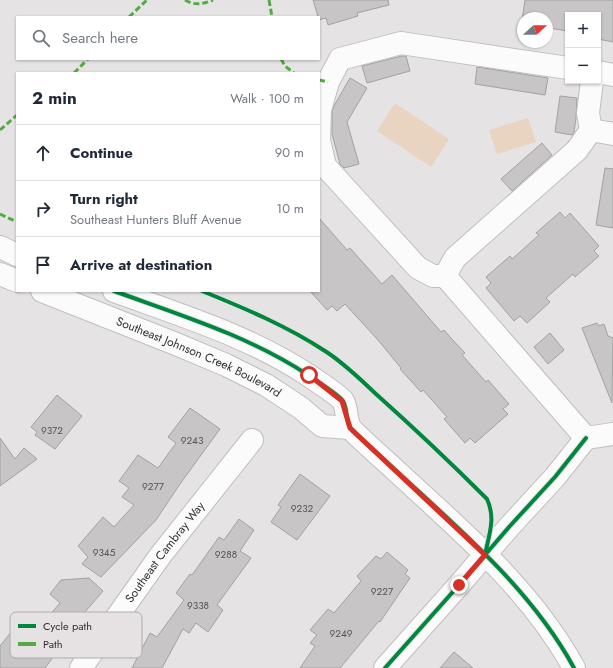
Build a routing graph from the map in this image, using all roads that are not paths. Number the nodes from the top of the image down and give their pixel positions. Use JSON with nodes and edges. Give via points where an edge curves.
{"nodes":[{"id":1,"x":565,"y":68,"type":"edge"},
{"id":2,"x":601,"y":72,"type":"edge"},
{"id":3,"x":613,"y":74,"type":"edge"},
{"id":4,"x":592,"y":84,"type":"edge"},
{"id":5,"x":320,"y":110,"type":"edge"},
{"id":6,"x":591,"y":130,"type":"junction"},
{"id":7,"x":613,"y":134,"type":"edge"},
{"id":8,"x":320,"y":144,"type":"edge"},
{"id":9,"x":0,"y":247,"type":"edge"},
{"id":10,"x":16,"y":255,"type":"edge"},
{"id":11,"x":0,"y":274,"type":"edge"},
{"id":12,"x":445,"y":276,"type":"junction"},
{"id":13,"x":16,"y":281,"type":"edge"},
{"id":14,"x":45,"y":292,"type":"edge"},
{"id":15,"x":117,"y":292,"type":"edge"},
{"id":16,"x":350,"y":428,"type":"junction"},
{"id":17,"x":613,"y":434,"type":"edge"},
{"id":18,"x":586,"y":438,"type":"junction"},
{"id":19,"x":252,"y":440,"type":"dead end"},
{"id":20,"x":485,"y":555,"type":"junction"},
{"id":21,"x":121,"y":612,"type":"edge"},
{"id":22,"x":89,"y":658,"type":"edge"},
{"id":23,"x":82,"y":668,"type":"edge"},
{"id":24,"x":385,"y":668,"type":"edge"},
{"id":25,"x":574,"y":668,"type":"edge"}],
"edges":[{"from":1,"to":5,"type":"street","via":[[401,43],[340,59],[328,82]]},
{"from":2,"to":3,"type":"street"},
{"from":4,"to":6,"type":"street","via":[[588,113]]},
{"from":6,"to":7,"type":"street"},
{"from":6,"to":12,"type":"street","via":[[577,150],[455,258]]},
{"from":8,"to":12,"type":"street","via":[[325,166],[418,268],[433,276]]},
{"from":9,"to":10,"type":"street"},
{"from":11,"to":13,"type":"street"},
{"from":12,"to":18,"type":"street"},
{"from":14,"to":16,"type":"street","name":"Southeast Johnson Creek Boulevard","via":[[226,365],[266,385],[301,408],[322,426]]},
{"from":15,"to":16,"type":"street","via":[[229,333],[286,361],[342,401]]},
{"from":16,"to":20,"type":"street"},
{"from":17,"to":18,"type":"street"},
{"from":18,"to":20,"type":"street","via":[[555,477]]},
{"from":19,"to":21,"type":"street","name":"Southeast Cambray Way","via":[[160,556]]},
{"from":20,"to":24,"type":"street"},
{"from":20,"to":25,"type":"street","via":[[539,615]]},
{"from":22,"to":23,"type":"street","name":"Southeast Cambray Way"}]}
